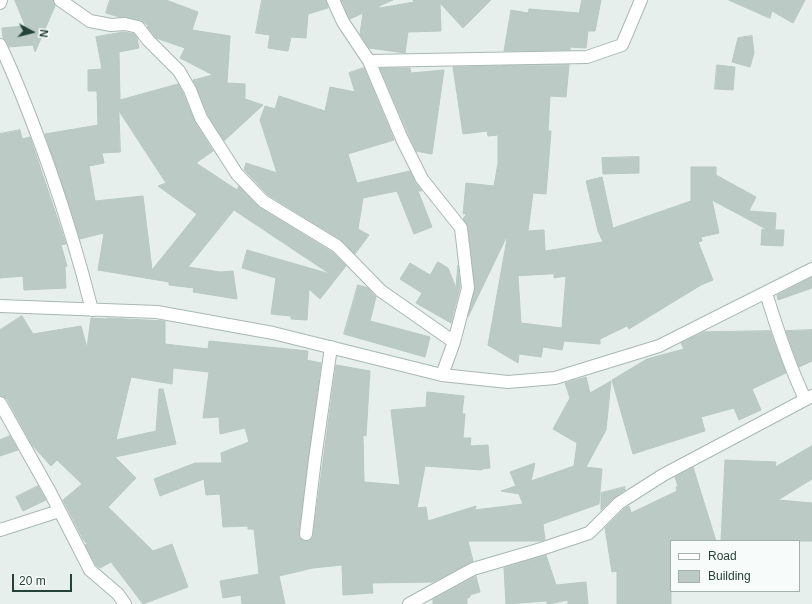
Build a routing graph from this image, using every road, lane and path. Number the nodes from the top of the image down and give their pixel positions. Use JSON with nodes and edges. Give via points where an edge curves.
{"nodes":[{"id":1,"x":60,"y":0,"type":"edge"},
{"id":2,"x":333,"y":0,"type":"edge"},
{"id":3,"x":641,"y":0,"type":"edge"},
{"id":4,"x":0,"y":45,"type":"edge"},
{"id":5,"x":369,"y":61,"type":"junction"},
{"id":6,"x":812,"y":269,"type":"edge"},
{"id":7,"x":766,"y":293,"type":"junction"},
{"id":8,"x":0,"y":306,"type":"edge"},
{"id":9,"x":92,"y":310,"type":"junction"},
{"id":10,"x":454,"y":342,"type":"junction"},
{"id":11,"x":331,"y":347,"type":"junction"},
{"id":12,"x":442,"y":375,"type":"junction"},
{"id":13,"x":809,"y":397,"type":"edge"},
{"id":14,"x":0,"y":403,"type":"edge"},
{"id":15,"x":59,"y":511,"type":"junction"},
{"id":16,"x":0,"y":530,"type":"edge"},
{"id":17,"x":306,"y":534,"type":"dead end"},
{"id":18,"x":125,"y":604,"type":"edge"},
{"id":19,"x":409,"y":604,"type":"edge"}],
"edges":[{"from":1,"to":10,"type":"street","via":[[90,21],[138,27],[179,71],[201,118],[237,174],[263,201],[337,246],[381,291]]},
{"from":2,"to":5,"type":"street","via":[[343,22]]},
{"from":3,"to":5,"type":"street","via":[[622,45],[587,57]]},
{"from":4,"to":9,"type":"street","via":[[41,144],[84,276]]},
{"from":5,"to":10,"type":"street","via":[[422,179],[461,228],[468,288]]},
{"from":6,"to":7,"type":"street"},
{"from":7,"to":12,"type":"street","via":[[659,346],[555,378],[508,382]]},
{"from":7,"to":13,"type":"street","via":[[793,374]]},
{"from":8,"to":9,"type":"street"},
{"from":9,"to":11,"type":"street","via":[[157,312],[273,333]]},
{"from":10,"to":12,"type":"street"},
{"from":11,"to":12,"type":"street"},
{"from":11,"to":17,"type":"street"},
{"from":13,"to":19,"type":"street","via":[[663,475],[619,503],[588,533],[473,569]]},
{"from":14,"to":15,"type":"street"},
{"from":15,"to":16,"type":"street"},
{"from":15,"to":18,"type":"street","via":[[90,570],[118,594]]}]}
